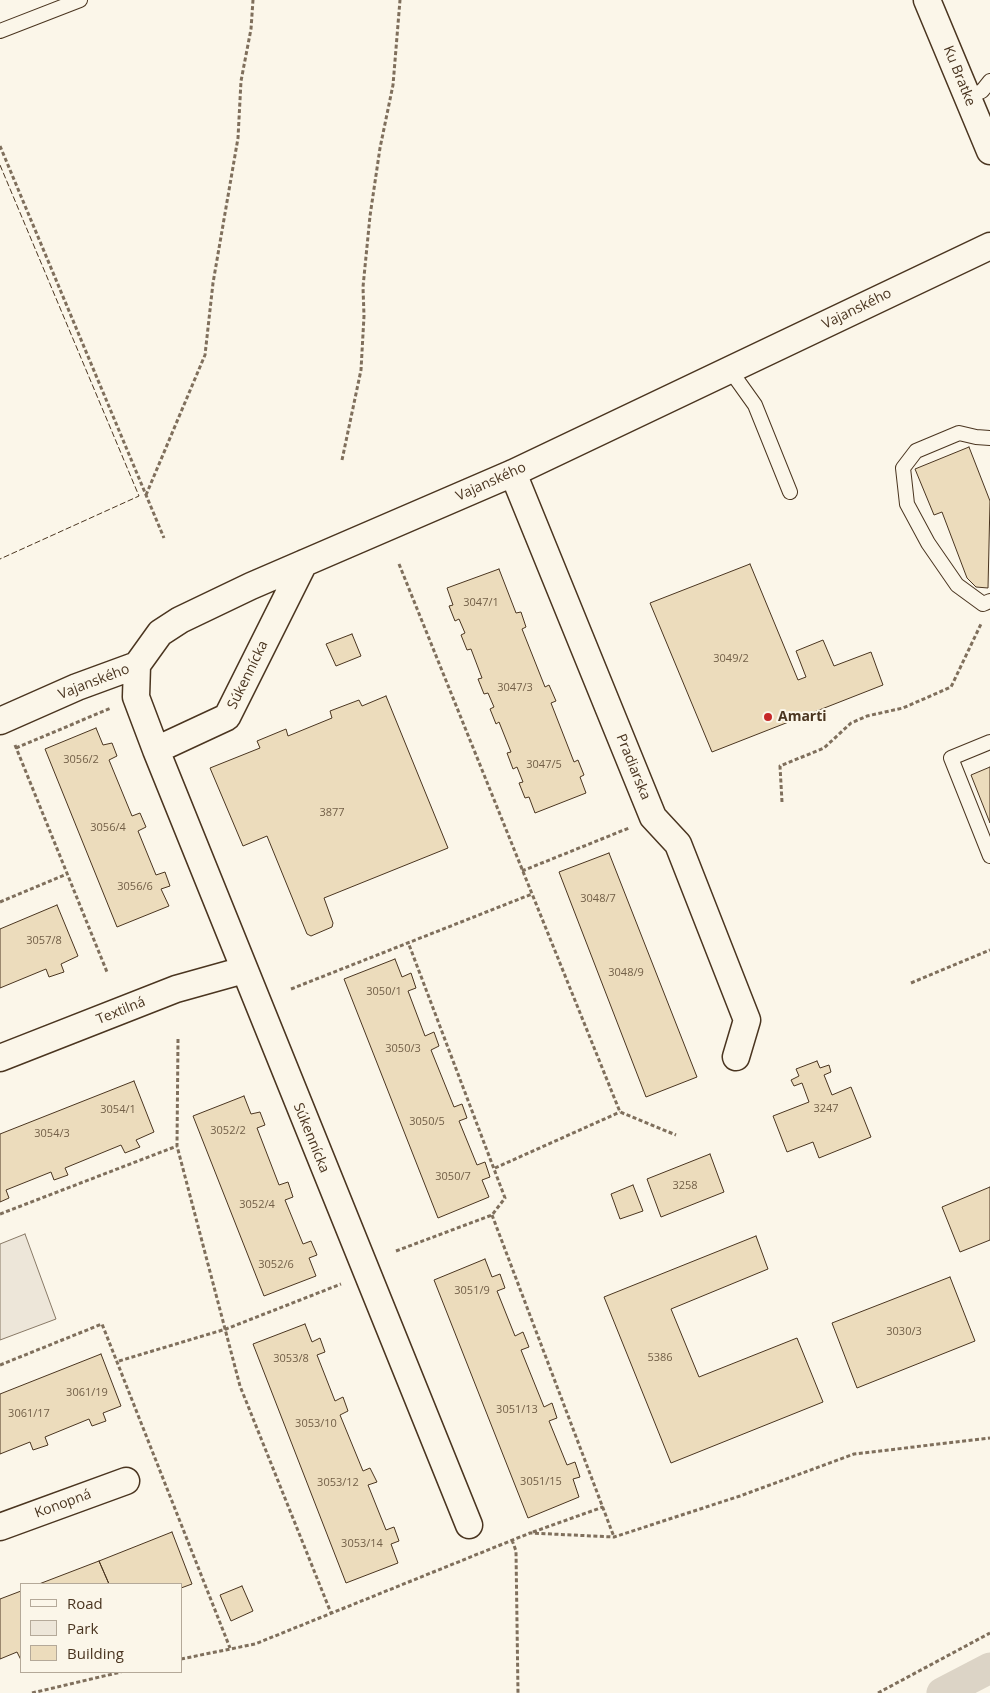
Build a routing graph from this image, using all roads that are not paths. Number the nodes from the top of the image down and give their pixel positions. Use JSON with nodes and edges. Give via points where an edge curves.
{"nodes":[{"id":1,"x":80,"y":0,"type":"edge"},
{"id":2,"x":928,"y":0,"type":"edge"},
{"id":3,"x":0,"y":31,"type":"edge"},
{"id":4,"x":990,"y":82,"type":"edge"},
{"id":5,"x":968,"y":97,"type":"junction"},
{"id":6,"x":990,"y":151,"type":"edge"},
{"id":7,"x":990,"y":246,"type":"edge"},
{"id":8,"x":730,"y":370,"type":"junction"},
{"id":9,"x":990,"y":438,"type":"edge"},
{"id":10,"x":513,"y":473,"type":"junction"},
{"id":11,"x":790,"y":492,"type":"dead end"},
{"id":12,"x":304,"y":563,"type":"junction"},
{"id":13,"x":986,"y":602,"type":"edge"},
{"id":14,"x":137,"y":666,"type":"junction"},
{"id":15,"x":2,"y":720,"type":"edge"},
{"id":16,"x":990,"y":742,"type":"edge"},
{"id":17,"x":156,"y":750,"type":"junction"},
{"id":18,"x":990,"y":856,"type":"edge"},
{"id":19,"x":244,"y":970,"type":"junction"},
{"id":20,"x":736,"y":1057,"type":"dead end"},
{"id":21,"x":0,"y":1058,"type":"edge"},
{"id":22,"x":126,"y":1480,"type":"dead end"},
{"id":23,"x":469,"y":1525,"type":"dead end"},
{"id":24,"x":0,"y":1527,"type":"edge"}],
"edges":[{"from":1,"to":3,"type":"lane"},
{"from":2,"to":5,"type":"street","name":"Ku Bratke"},
{"from":4,"to":5,"type":"lane","via":[[982,91]]},
{"from":5,"to":6,"type":"street","name":"Ku Bratke"},
{"from":7,"to":8,"type":"street","name":"Vajanského"},
{"from":8,"to":10,"type":"street","name":"Vajanského"},
{"from":8,"to":11,"type":"lane","via":[[754,405]]},
{"from":9,"to":13,"type":"lane","via":[[959,433],[916,451],[903,468],[907,504],[928,543],[957,585]]},
{"from":10,"to":12,"type":"street","name":"Vajanského"},
{"from":10,"to":20,"type":"street","name":"Pradiarska","via":[[653,817],[678,844],[747,1020]]},
{"from":12,"to":14,"type":"street","name":"Vajanského","via":[[180,620],[160,633]]},
{"from":12,"to":17,"type":"street","name":"Súkennícka","via":[[227,717]]},
{"from":14,"to":15,"type":"street","name":"Vajanského"},
{"from":14,"to":17,"type":"street","name":"Súkennícka","via":[[136,697]]},
{"from":16,"to":18,"type":"lane","via":[[951,758]]},
{"from":17,"to":19,"type":"street","name":"Súkennícka"},
{"from":19,"to":21,"type":"street","name":"Textilná","via":[[176,989]]},
{"from":19,"to":23,"type":"street","name":"Súkennícka"},
{"from":22,"to":24,"type":"street","name":"Konopná"}]}
